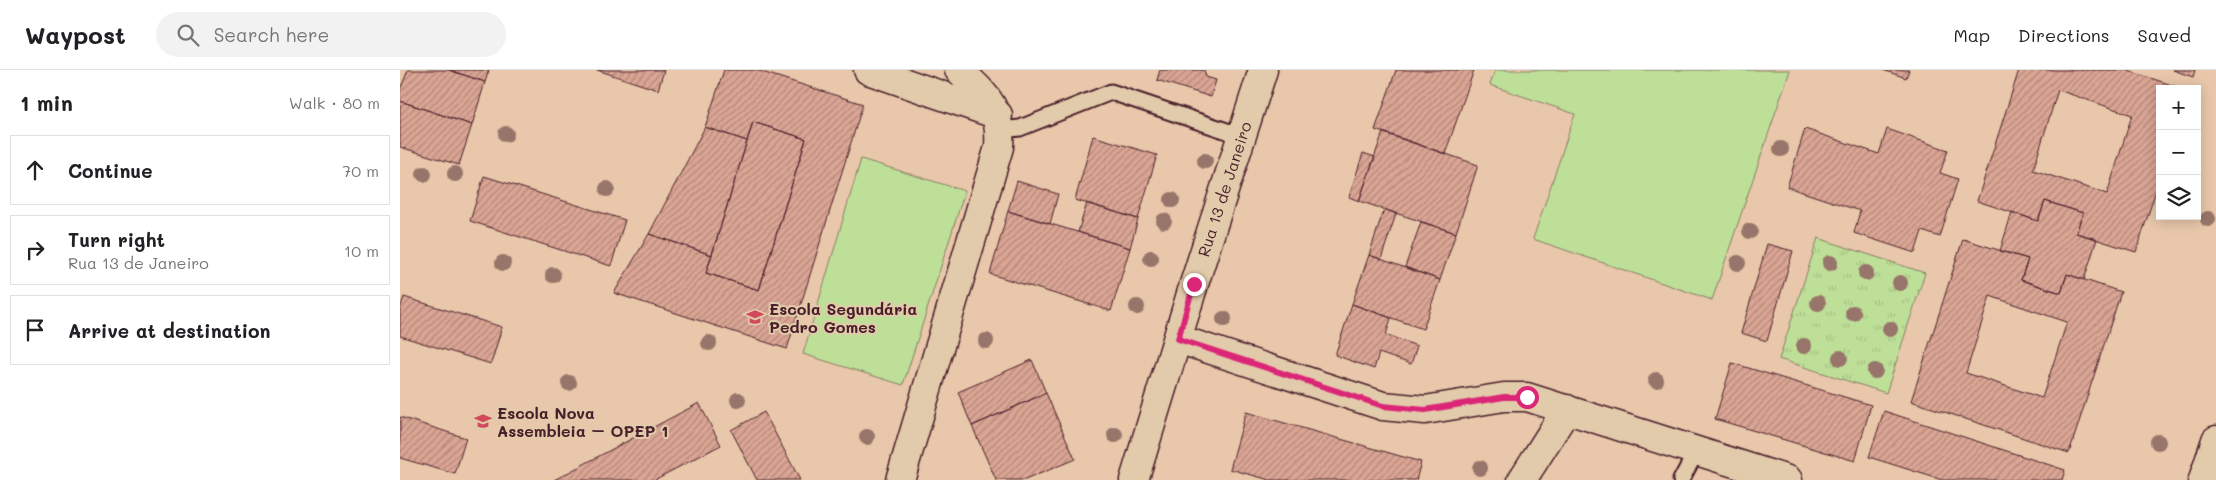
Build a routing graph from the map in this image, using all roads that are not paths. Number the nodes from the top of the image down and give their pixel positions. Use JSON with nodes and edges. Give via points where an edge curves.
{"nodes":[{"id":1,"x":868,"y":70,"type":"edge"},
{"id":2,"x":959,"y":70,"type":"edge"},
{"id":3,"x":1263,"y":70,"type":"edge"},
{"id":4,"x":999,"y":123,"type":"junction"},
{"id":5,"x":1242,"y":136,"type":"junction"},
{"id":6,"x":1178,"y":339,"type":"junction"},
{"id":7,"x":1567,"y":409,"type":"junction"},
{"id":8,"x":2216,"y":440,"type":"edge"},
{"id":9,"x":1698,"y":450,"type":"junction"},
{"id":10,"x":900,"y":480,"type":"edge"},
{"id":11,"x":1134,"y":480,"type":"edge"},
{"id":12,"x":1522,"y":480,"type":"edge"},
{"id":13,"x":1681,"y":480,"type":"edge"},
{"id":14,"x":1788,"y":480,"type":"edge"},
{"id":15,"x":2203,"y":480,"type":"edge"}],
"edges":[{"from":1,"to":4,"type":"street"},
{"from":2,"to":4,"type":"street","via":[[988,99]]},
{"from":3,"to":5,"type":"street","name":"Rua 13 de Janeiro"},
{"from":4,"to":5,"type":"lane","via":[[1020,128],[1111,92]]},
{"from":4,"to":10,"type":"street","via":[[999,147]]},
{"from":5,"to":6,"type":"street","name":"Rua 13 de Janeiro"},
{"from":6,"to":7,"type":"street","via":[[1383,406],[1425,410],[1504,397],[1527,397]]},
{"from":6,"to":11,"type":"street","name":"Rua 13 de Janeiro"},
{"from":7,"to":9,"type":"street"},
{"from":7,"to":12,"type":"street"},
{"from":8,"to":15,"type":"street"},
{"from":9,"to":13,"type":"lane"},
{"from":9,"to":14,"type":"street"}]}
